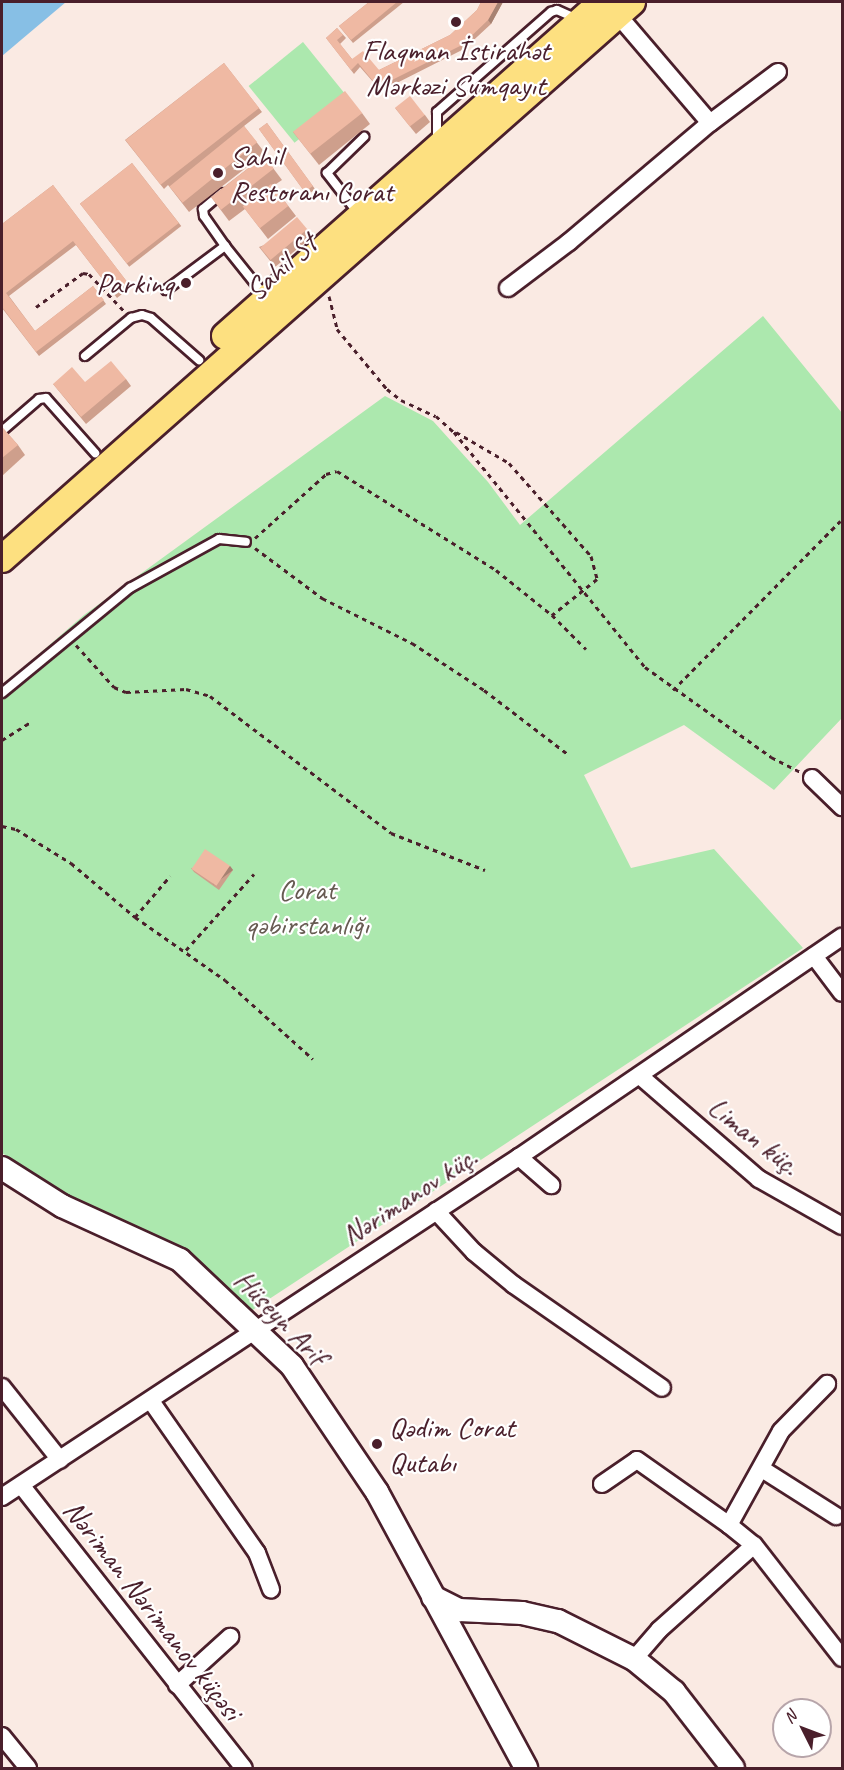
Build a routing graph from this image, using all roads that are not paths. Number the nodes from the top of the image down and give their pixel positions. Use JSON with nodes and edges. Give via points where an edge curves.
{"nodes":[{"id":1,"x":601,"y":9,"type":"edge"},
{"id":2,"x":778,"y":72,"type":"dead end"},
{"id":3,"x":710,"y":123,"type":"junction"},
{"id":4,"x":364,"y":137,"type":"dead end"},
{"id":5,"x":231,"y":185,"type":"edge"},
{"id":6,"x":360,"y":216,"type":"junction"},
{"id":7,"x":225,"y":246,"type":"junction"},
{"id":8,"x":508,"y":288,"type":"dead end"},
{"id":9,"x":166,"y":290,"type":"dead end"},
{"id":10,"x":267,"y":298,"type":"junction"},
{"id":11,"x":85,"y":356,"type":"dead end"},
{"id":12,"x":200,"y":360,"type":"junction"},
{"id":13,"x":2,"y":431,"type":"edge"},
{"id":14,"x":95,"y":453,"type":"junction"},
{"id":15,"x":2,"y":535,"type":"edge"},
{"id":16,"x":246,"y":542,"type":"road end"},
{"id":17,"x":2,"y":559,"type":"edge"},
{"id":18,"x":2,"y":693,"type":"edge"},
{"id":19,"x":812,"y":778,"type":"road end"},
{"id":20,"x":843,"y":807,"type":"edge"},
{"id":21,"x":843,"y":937,"type":"edge"},
{"id":22,"x":814,"y":956,"type":"junction"},
{"id":23,"x":843,"y":993,"type":"edge"},
{"id":24,"x":640,"y":1076,"type":"junction"},
{"id":25,"x":519,"y":1157,"type":"junction"},
{"id":26,"x":2,"y":1168,"type":"edge"},
{"id":27,"x":551,"y":1185,"type":"dead end"},
{"id":28,"x":436,"y":1211,"type":"junction"},
{"id":29,"x":843,"y":1226,"type":"edge"},
{"id":30,"x":256,"y":1329,"type":"junction"},
{"id":31,"x":827,"y":1384,"type":"dead end"},
{"id":32,"x":2,"y":1387,"type":"edge"},
{"id":33,"x":662,"y":1388,"type":"dead end"},
{"id":34,"x":151,"y":1401,"type":"junction"},
{"id":35,"x":60,"y":1460,"type":"junction"},
{"id":36,"x":762,"y":1469,"type":"junction"},
{"id":37,"x":602,"y":1484,"type":"dead end"},
{"id":38,"x":21,"y":1485,"type":"junction"},
{"id":39,"x":2,"y":1497,"type":"edge"},
{"id":40,"x":836,"y":1516,"type":"dead end"},
{"id":41,"x":729,"y":1525,"type":"junction"},
{"id":42,"x":754,"y":1545,"type":"junction"},
{"id":43,"x":271,"y":1590,"type":"dead end"},
{"id":44,"x":434,"y":1597,"type":"junction"},
{"id":45,"x":473,"y":1611,"type":"junction"},
{"id":46,"x":230,"y":1637,"type":"dead end"},
{"id":47,"x":458,"y":1642,"type":"junction"},
{"id":48,"x":840,"y":1650,"type":"edge"},
{"id":49,"x":634,"y":1659,"type":"junction"},
{"id":50,"x":177,"y":1685,"type":"junction"},
{"id":51,"x":2,"y":1736,"type":"edge"},
{"id":52,"x":28,"y":1768,"type":"edge"},
{"id":53,"x":244,"y":1768,"type":"edge"},
{"id":54,"x":526,"y":1768,"type":"edge"},
{"id":55,"x":733,"y":1768,"type":"edge"}],
"edges":[{"from":1,"to":3,"type":"street"},
{"from":1,"to":6,"type":"main road","name":"Sahil St"},
{"from":1,"to":17,"type":"main road","name":"Sahil St","via":[[315,279]]},
{"from":2,"to":3,"type":"street"},
{"from":3,"to":8,"type":"street"},
{"from":4,"to":6,"type":"lane","via":[[327,173]]},
{"from":5,"to":7,"type":"lane","via":[[203,210]]},
{"from":6,"to":10,"type":"main road","name":"Sahil St"},
{"from":7,"to":9,"type":"lane"},
{"from":7,"to":10,"type":"lane"},
{"from":10,"to":12,"type":"main road","name":"Sahil St"},
{"from":11,"to":12,"type":"lane","via":[[131,318],[142,315],[151,318]]},
{"from":12,"to":14,"type":"main road","name":"Sahil St"},
{"from":13,"to":14,"type":"lane","via":[[39,399],[46,398]]},
{"from":14,"to":15,"type":"main road","name":"Sahil St"},
{"from":16,"to":18,"type":"lane","via":[[219,539],[130,588]]},
{"from":19,"to":20,"type":"street"},
{"from":21,"to":22,"type":"street","name":"Nərimanov küç."},
{"from":22,"to":23,"type":"street"},
{"from":22,"to":24,"type":"street","name":"Nərimanov küç."},
{"from":24,"to":25,"type":"street","name":"Nərimanov küç."},
{"from":24,"to":29,"type":"street","name":"Liman küç.","via":[[759,1179]]},
{"from":25,"to":27,"type":"street"},
{"from":25,"to":28,"type":"street","name":"Nərimanov küç."},
{"from":26,"to":30,"type":"street","name":"Hüseyn Arif","via":[[62,1206],[169,1253]]},
{"from":28,"to":30,"type":"street","name":"Nərimanov küç."},
{"from":28,"to":33,"type":"street","via":[[474,1252],[514,1285]]},
{"from":30,"to":34,"type":"street","name":"Nərimanov küç."},
{"from":30,"to":44,"type":"street","name":"Hüseyn Arif","via":[[308,1387],[353,1452]]},
{"from":31,"to":36,"type":"street","via":[[781,1431]]},
{"from":32,"to":35,"type":"street"},
{"from":34,"to":35,"type":"street","name":"Nərimanov küç."},
{"from":34,"to":43,"type":"street","via":[[257,1552]]},
{"from":35,"to":38,"type":"street","name":"Nərimanov küç."},
{"from":36,"to":40,"type":"street"},
{"from":36,"to":41,"type":"street"},
{"from":37,"to":41,"type":"street","via":[[637,1460]]},
{"from":38,"to":39,"type":"street","name":"Nərimanov küç."},
{"from":38,"to":50,"type":"street","name":"Nəriman Nərimanov küçəsi"},
{"from":41,"to":42,"type":"street"},
{"from":42,"to":48,"type":"street"},
{"from":42,"to":49,"type":"street","via":[[659,1630]]},
{"from":44,"to":45,"type":"street","via":[[451,1608]]},
{"from":44,"to":47,"type":"street","name":"Hüseyn Arif"},
{"from":45,"to":47,"type":"street","via":[[458,1625]]},
{"from":45,"to":49,"type":"street","via":[[522,1613],[558,1621]]},
{"from":46,"to":50,"type":"street"},
{"from":47,"to":54,"type":"street","name":"Hüseyn Arif"},
{"from":49,"to":55,"type":"street","via":[[675,1692]]},
{"from":50,"to":53,"type":"street","name":"Nəriman Nərimanov küçəsi"},
{"from":51,"to":52,"type":"street"}]}
